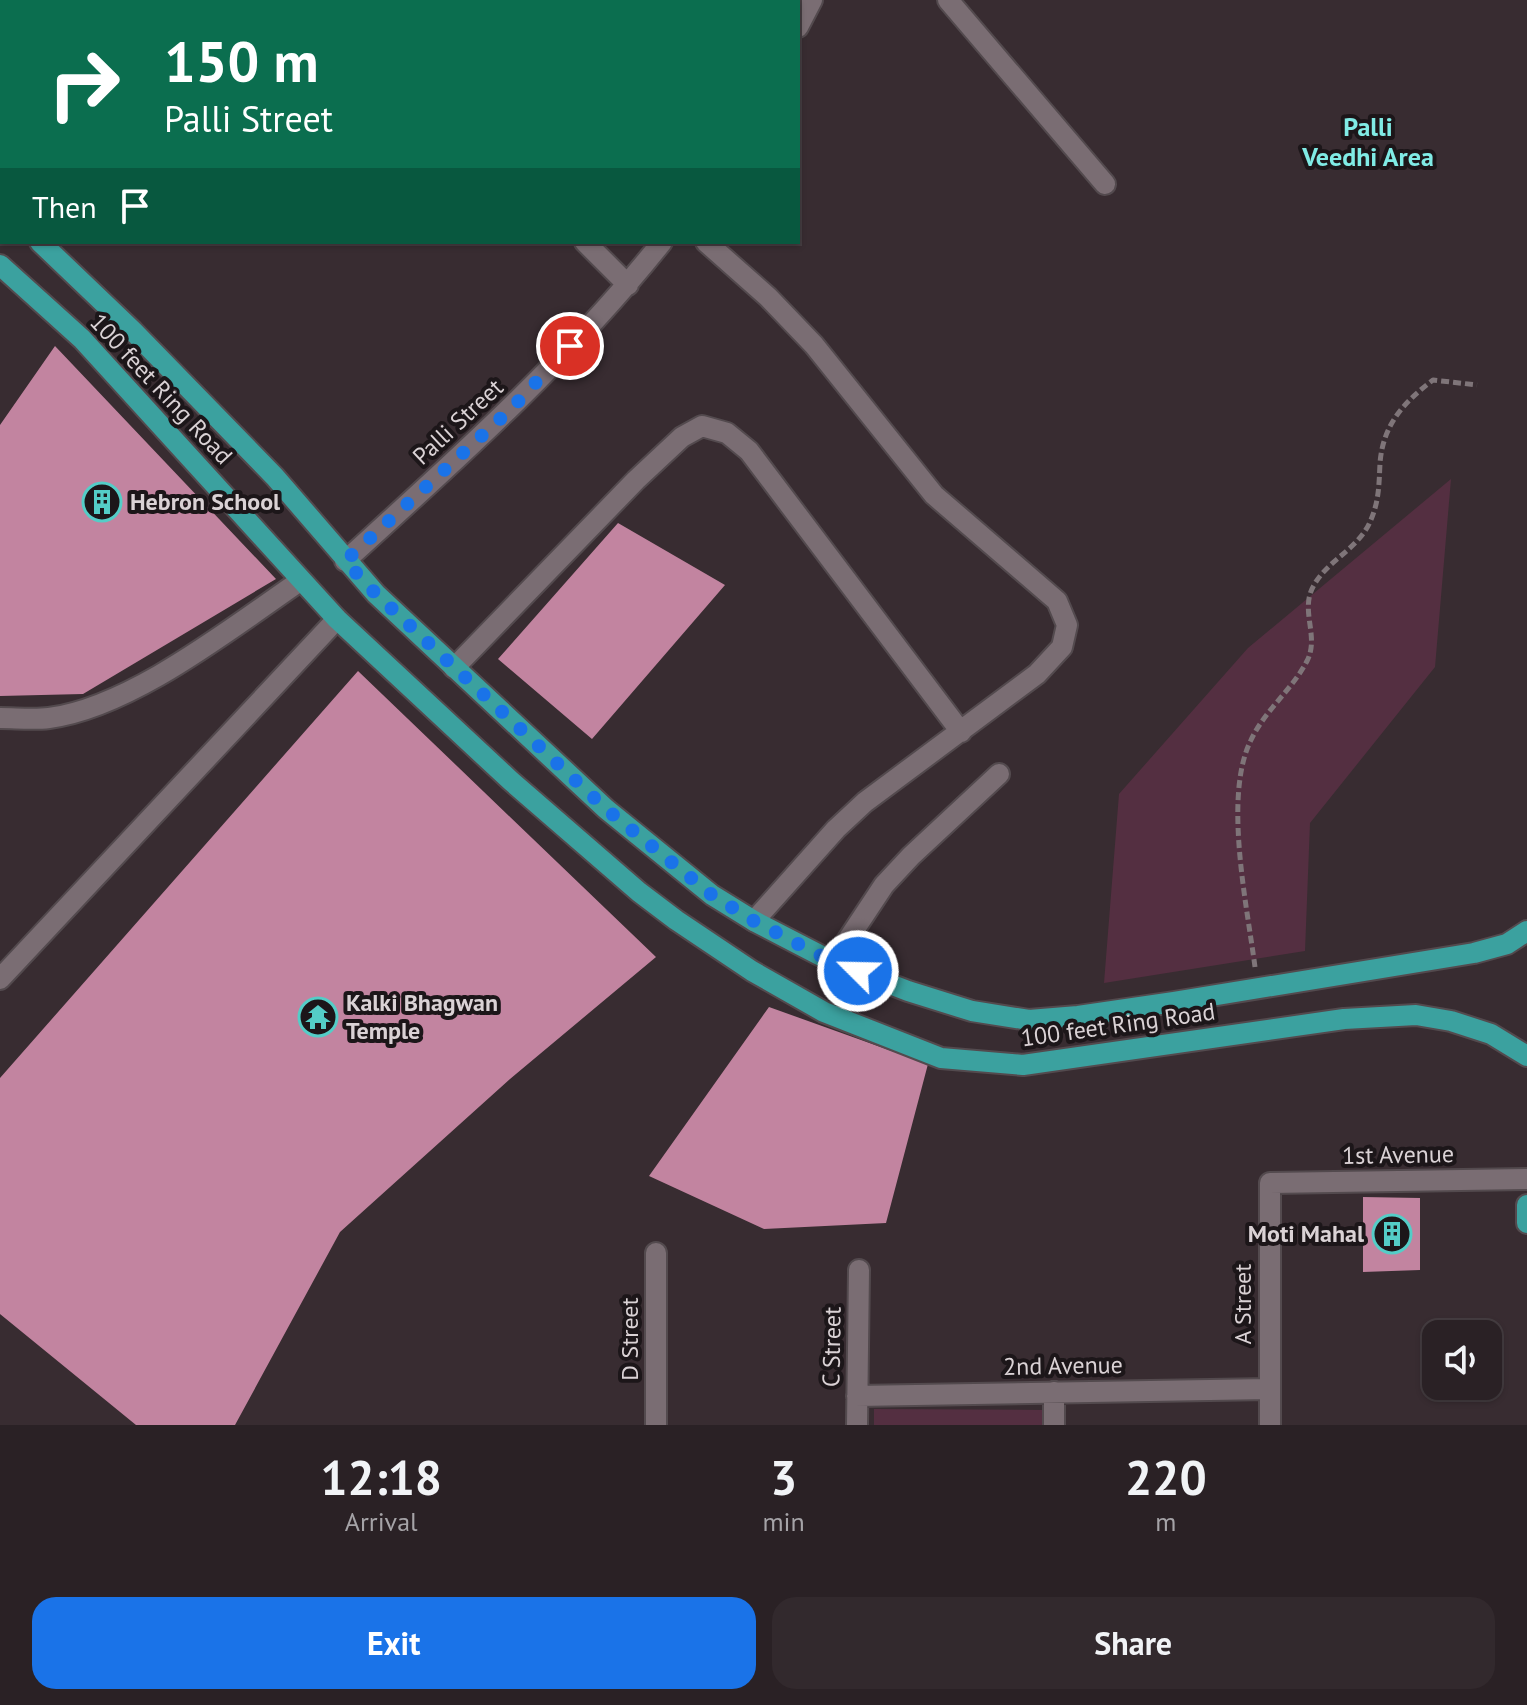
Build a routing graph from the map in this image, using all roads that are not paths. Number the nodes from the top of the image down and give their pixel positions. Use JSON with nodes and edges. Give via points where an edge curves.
{"nodes":[{"id":1,"x":812,"y":0,"type":"edge"},
{"id":2,"x":948,"y":0,"type":"edge"},
{"id":3,"x":800,"y":23,"type":"edge"},
{"id":4,"x":1105,"y":184,"type":"dead end"},
{"id":5,"x":42,"y":244,"type":"edge"},
{"id":6,"x":587,"y":244,"type":"edge"},
{"id":7,"x":660,"y":244,"type":"edge"},
{"id":8,"x":708,"y":244,"type":"edge"},
{"id":9,"x":0,"y":265,"type":"edge"},
{"id":10,"x":628,"y":285,"type":"junction"},
{"id":11,"x":345,"y":561,"type":"junction"},
{"id":12,"x":300,"y":581,"type":"junction"},
{"id":13,"x":337,"y":619,"type":"junction"},
{"id":14,"x":454,"y":668,"type":"junction"},
{"id":15,"x":0,"y":718,"type":"edge"},
{"id":16,"x":961,"y":732,"type":"junction"},
{"id":17,"x":999,"y":774,"type":"dead end"},
{"id":18,"x":754,"y":921,"type":"junction"},
{"id":19,"x":1527,"y":931,"type":"edge"},
{"id":20,"x":833,"y":962,"type":"junction"},
{"id":21,"x":0,"y":979,"type":"edge"},
{"id":22,"x":1527,"y":1056,"type":"edge"},
{"id":23,"x":1527,"y":1179,"type":"edge"},
{"id":24,"x":1270,"y":1183,"type":"joint"},
{"id":25,"x":1527,"y":1205,"type":"edge"},
{"id":26,"x":1527,"y":1213,"type":"edge"},
{"id":27,"x":1527,"y":1223,"type":"edge"},
{"id":28,"x":656,"y":1253,"type":"dead end"},
{"id":29,"x":859,"y":1270,"type":"dead end"},
{"id":30,"x":1269,"y":1389,"type":"junction"},
{"id":31,"x":1054,"y":1392,"type":"junction"},
{"id":32,"x":857,"y":1396,"type":"junction"},
{"id":33,"x":656,"y":1425,"type":"edge"},
{"id":34,"x":857,"y":1425,"type":"edge"},
{"id":35,"x":1054,"y":1425,"type":"edge"},
{"id":36,"x":1270,"y":1425,"type":"edge"}],
"edges":[{"from":1,"to":3,"type":"street"},
{"from":2,"to":4,"type":"street"},
{"from":5,"to":11,"type":"main road","name":"100 feet Ring Road","via":[[275,477]]},
{"from":6,"to":10,"type":"street"},
{"from":7,"to":10,"type":"street","name":"Palli Street"},
{"from":8,"to":16,"type":"street","via":[[814,345],[934,495],[1057,601],[1067,625],[1062,647],[1037,674]]},
{"from":9,"to":12,"type":"main road","name":"100 feet Ring Road","via":[[82,339]]},
{"from":10,"to":11,"type":"street","name":"Palli Street","via":[[512,408]]},
{"from":11,"to":14,"type":"main road","name":"100 feet Ring Road"},
{"from":12,"to":13,"type":"main road","name":"100 feet Ring Road"},
{"from":12,"to":15,"type":"street","via":[[185,660],[101,704],[49,718]]},
{"from":13,"to":21,"type":"street"},
{"from":13,"to":22,"type":"main road","name":"100 feet Ring Road","via":[[639,892],[752,971],[882,1037],[941,1058],[1023,1065],[1344,1019],[1416,1015],[1491,1034]]},
{"from":14,"to":16,"type":"street","via":[[636,480],[682,437],[702,426],[727,433],[749,451]]},
{"from":14,"to":18,"type":"main road","name":"100 feet Ring Road","via":[[606,809],[712,895]]},
{"from":16,"to":18,"type":"street","via":[[865,802]]},
{"from":17,"to":20,"type":"street","via":[[884,885]]},
{"from":18,"to":20,"type":"main road","name":"100 feet Ring Road"},
{"from":19,"to":20,"type":"main road","name":"100 feet Ring Road","via":[[1507,944],[1474,953],[1029,1020],[972,1011]]},
{"from":23,"to":24,"type":"street","name":"1st Avenue"},
{"from":24,"to":30,"type":"street","name":"A Street"},
{"from":25,"to":26,"type":"main road"},
{"from":26,"to":27,"type":"main road"},
{"from":28,"to":33,"type":"street","name":"D Street"},
{"from":29,"to":32,"type":"street","name":"C Street"},
{"from":30,"to":31,"type":"street","name":"2nd Avenue"},
{"from":30,"to":36,"type":"street","name":"A Street"},
{"from":31,"to":32,"type":"street","name":"2nd Avenue"},
{"from":31,"to":35,"type":"street"},
{"from":32,"to":34,"type":"street","name":"C Street"}]}
